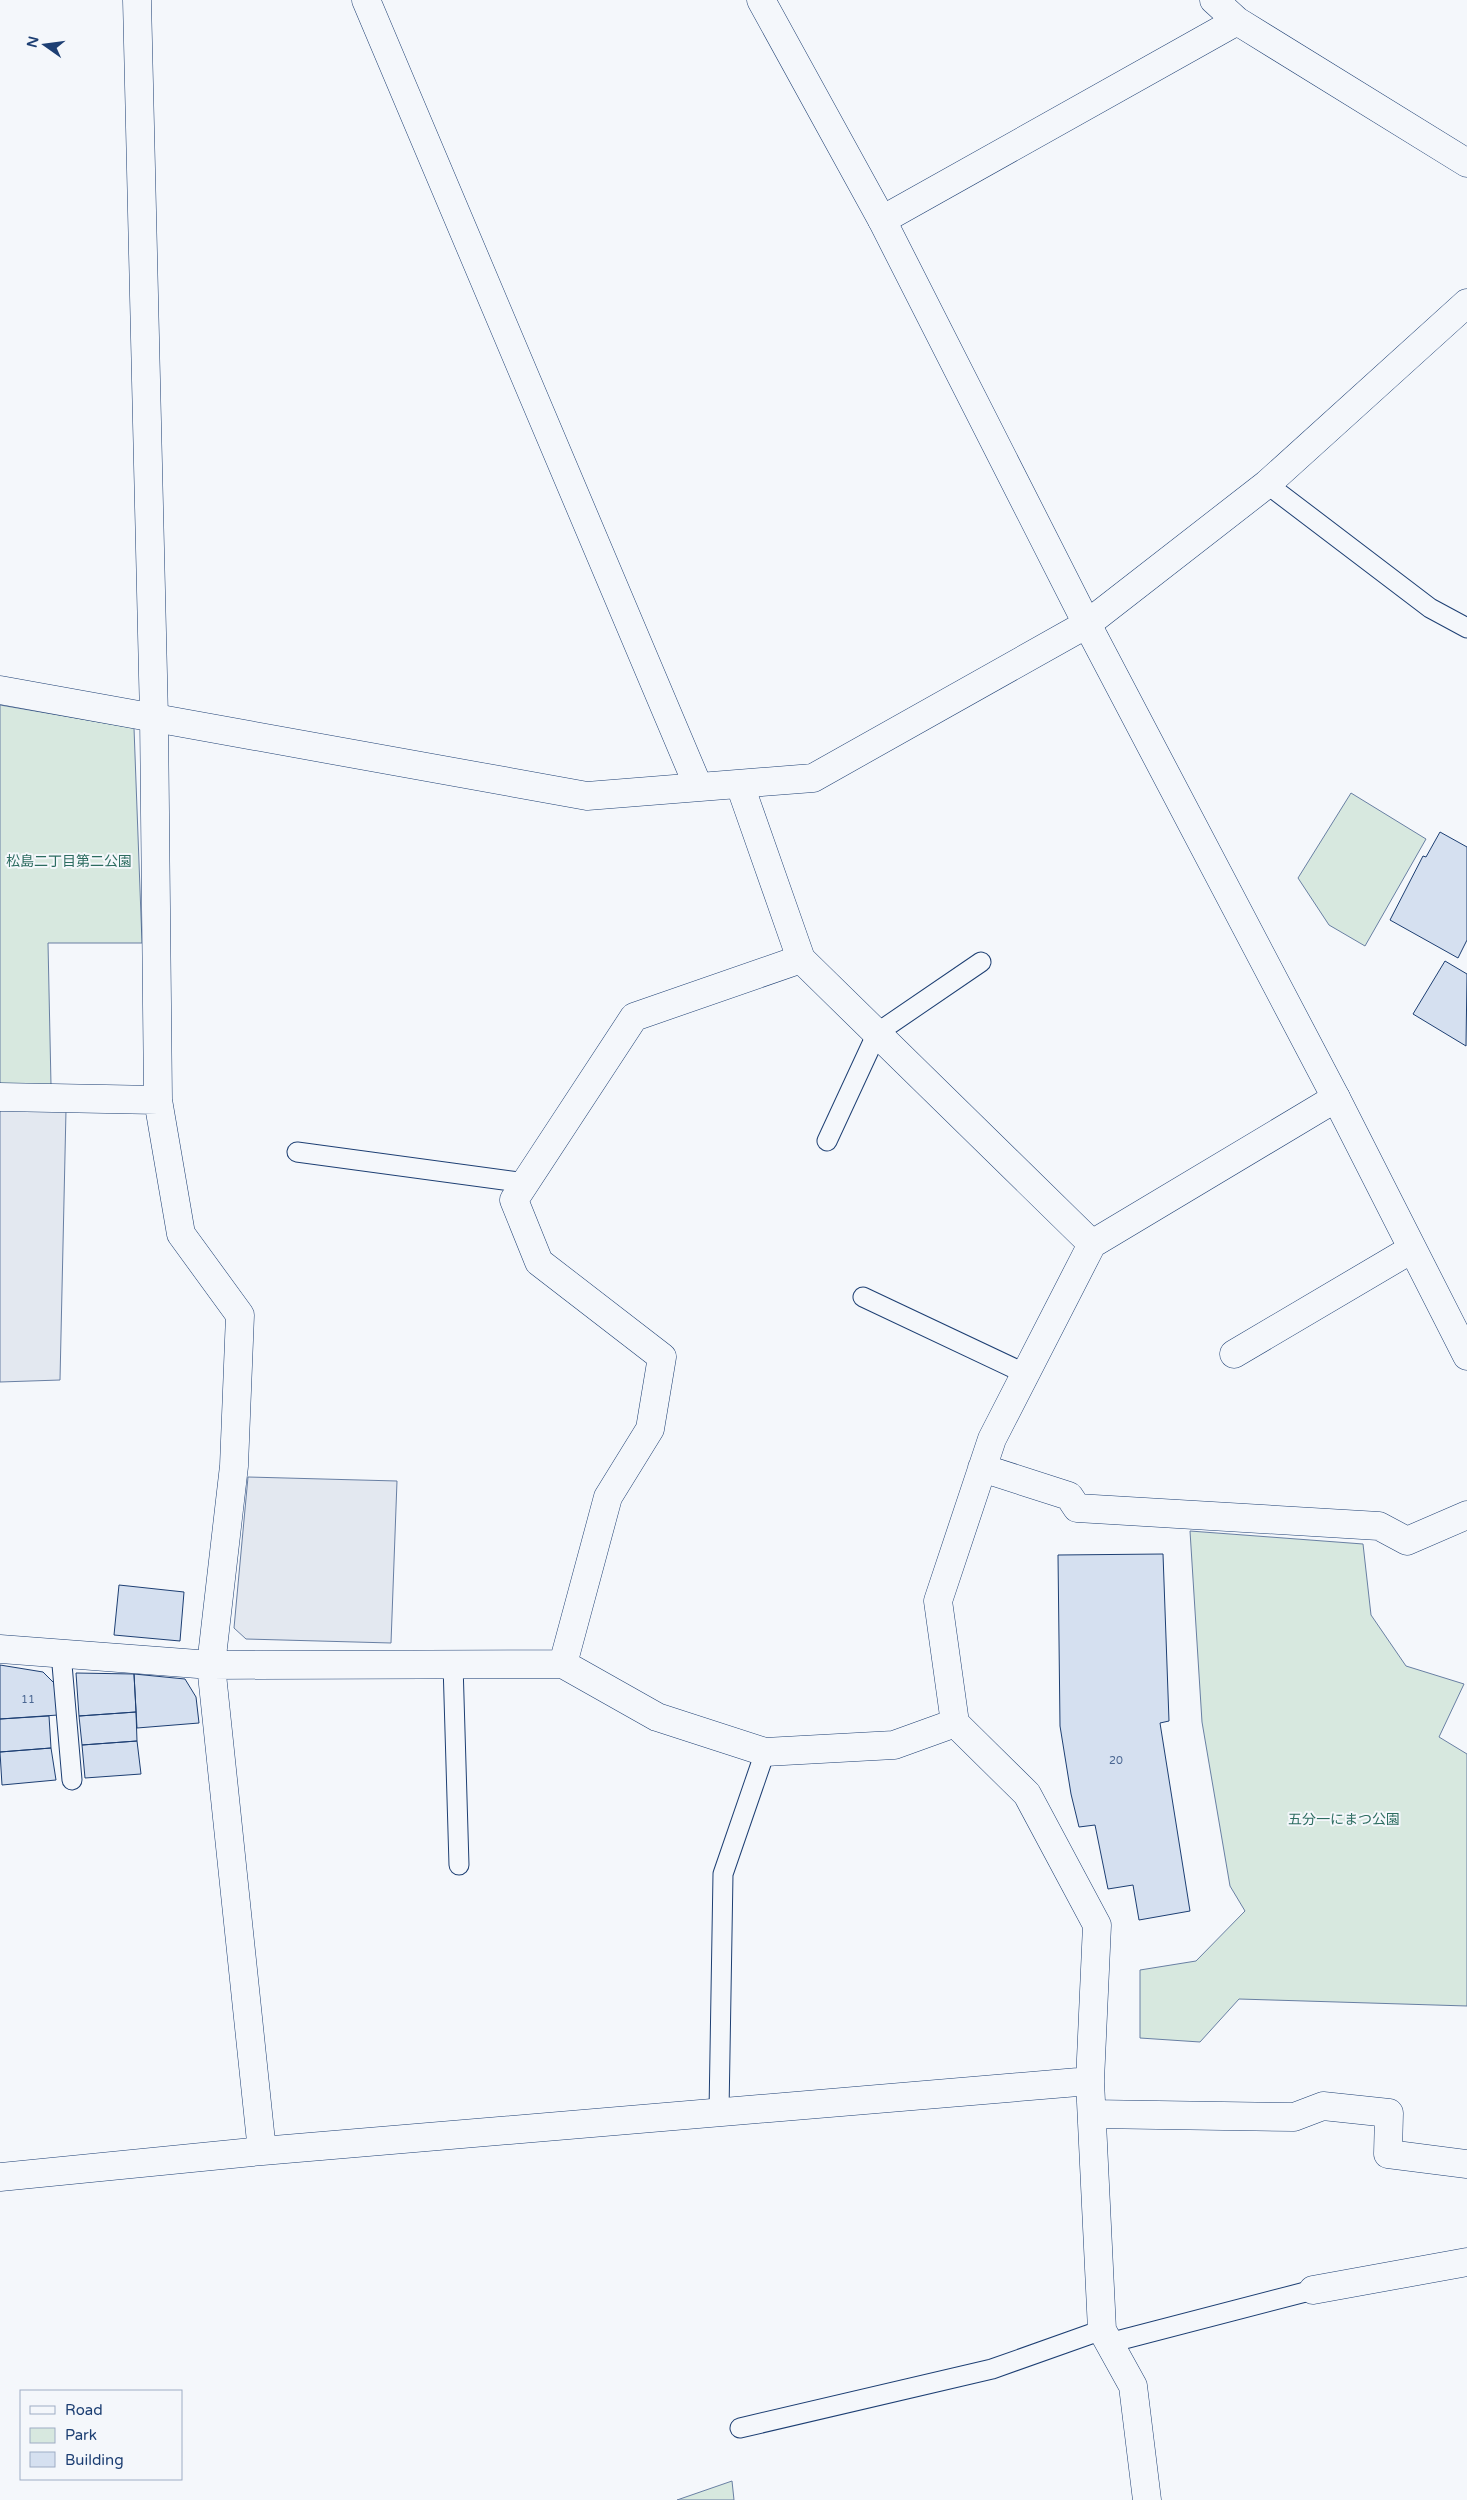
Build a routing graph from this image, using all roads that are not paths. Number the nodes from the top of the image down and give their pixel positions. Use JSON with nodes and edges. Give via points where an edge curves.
{"nodes":[{"id":1,"x":137,"y":0,"type":"edge"},
{"id":2,"x":366,"y":0,"type":"edge"},
{"id":3,"x":761,"y":0,"type":"edge"},
{"id":4,"x":1214,"y":0,"type":"edge"},
{"id":5,"x":1237,"y":21,"type":"junction"},
{"id":6,"x":1467,"y":163,"type":"edge"},
{"id":7,"x":882,"y":220,"type":"junction"},
{"id":8,"x":1467,"y":303,"type":"edge"},
{"id":9,"x":1266,"y":484,"type":"junction"},
{"id":10,"x":1087,"y":624,"type":"junction"},
{"id":11,"x":1467,"y":628,"type":"edge"},
{"id":12,"x":0,"y":690,"type":"edge"},
{"id":13,"x":154,"y":717,"type":"junction"},
{"id":14,"x":698,"y":786,"type":"junction"},
{"id":15,"x":740,"y":786,"type":"junction"},
{"id":16,"x":801,"y":959,"type":"junction"},
{"id":17,"x":981,"y":962,"type":"dead end"},
{"id":18,"x":877,"y":1033,"type":"junction"},
{"id":19,"x":0,"y":1097,"type":"edge"},
{"id":20,"x":1336,"y":1098,"type":"junction"},
{"id":21,"x":158,"y":1100,"type":"junction"},
{"id":22,"x":827,"y":1141,"type":"dead end"},
{"id":23,"x":297,"y":1152,"type":"dead end"},
{"id":24,"x":526,"y":1183,"type":"junction"},
{"id":25,"x":1092,"y":1244,"type":"junction"},
{"id":26,"x":1412,"y":1249,"type":"junction"},
{"id":27,"x":863,"y":1297,"type":"dead end"},
{"id":28,"x":1234,"y":1354,"type":"dead end"},
{"id":29,"x":1467,"y":1356,"type":"edge"},
{"id":30,"x":1026,"y":1374,"type":"junction"},
{"id":31,"x":982,"y":1468,"type":"junction"},
{"id":32,"x":1467,"y":1515,"type":"edge"},
{"id":33,"x":0,"y":1649,"type":"edge"},
{"id":34,"x":61,"y":1653,"type":"junction"},
{"id":35,"x":453,"y":1664,"type":"junction"},
{"id":36,"x":564,"y":1664,"type":"junction"},
{"id":37,"x":211,"y":1665,"type":"junction"},
{"id":38,"x":955,"y":1723,"type":"junction"},
{"id":39,"x":765,"y":1752,"type":"junction"},
{"id":40,"x":72,"y":1780,"type":"dead end"},
{"id":41,"x":459,"y":1864,"type":"dead end"},
{"id":42,"x":1090,"y":2081,"type":"junction"},
{"id":43,"x":719,"y":2112,"type":"junction"},
{"id":44,"x":1092,"y":2114,"type":"junction"},
{"id":45,"x":262,"y":2151,"type":"junction"},
{"id":46,"x":1467,"y":2164,"type":"edge"},
{"id":47,"x":0,"y":2177,"type":"edge"},
{"id":48,"x":1467,"y":2262,"type":"edge"},
{"id":49,"x":1313,"y":2290,"type":"joint"},
{"id":50,"x":1105,"y":2336,"type":"junction"},
{"id":51,"x":740,"y":2428,"type":"dead end"},
{"id":52,"x":1147,"y":2500,"type":"edge"}],
"edges":[{"from":1,"to":13,"type":"street"},
{"from":2,"to":14,"type":"street"},
{"from":3,"to":7,"type":"street"},
{"from":4,"to":5,"type":"street"},
{"from":5,"to":6,"type":"street"},
{"from":5,"to":7,"type":"street"},
{"from":7,"to":10,"type":"street"},
{"from":8,"to":9,"type":"street"},
{"from":9,"to":10,"type":"street"},
{"from":9,"to":11,"type":"lane","via":[[1430,608]]},
{"from":10,"to":15,"type":"street","via":[[813,778]]},
{"from":10,"to":20,"type":"street"},
{"from":12,"to":13,"type":"street"},
{"from":13,"to":14,"type":"street","via":[[587,796]]},
{"from":13,"to":21,"type":"street"},
{"from":14,"to":15,"type":"street"},
{"from":15,"to":16,"type":"street"},
{"from":16,"to":18,"type":"street"},
{"from":16,"to":24,"type":"street","via":[[634,1017]]},
{"from":17,"to":18,"type":"lane"},
{"from":18,"to":22,"type":"lane"},
{"from":18,"to":25,"type":"street"},
{"from":19,"to":21,"type":"street"},
{"from":20,"to":25,"type":"street"},
{"from":20,"to":26,"type":"street"},
{"from":21,"to":37,"type":"street","via":[[181,1234],[240,1315],[234,1466]]},
{"from":23,"to":24,"type":"lane"},
{"from":24,"to":36,"type":"street","via":[[514,1200],[539,1262],[662,1357],[650,1429],[608,1497]]},
{"from":25,"to":30,"type":"street"},
{"from":26,"to":28,"type":"street"},
{"from":26,"to":29,"type":"street"},
{"from":27,"to":30,"type":"lane"},
{"from":30,"to":31,"type":"street","via":[[992,1439]]},
{"from":31,"to":32,"type":"street","via":[[1070,1496],[1077,1508],[1379,1526],[1407,1541]]},
{"from":31,"to":38,"type":"street","via":[[938,1601]]},
{"from":33,"to":34,"type":"street"},
{"from":34,"to":37,"type":"street"},
{"from":34,"to":40,"type":"lane"},
{"from":35,"to":36,"type":"street"},
{"from":35,"to":37,"type":"street"},
{"from":35,"to":41,"type":"lane"},
{"from":36,"to":39,"type":"street","via":[[657,1717]]},
{"from":37,"to":45,"type":"street"},
{"from":38,"to":39,"type":"street","via":[[894,1745]]},
{"from":38,"to":42,"type":"street","via":[[1028,1794],[1097,1924]]},
{"from":39,"to":43,"type":"lane","via":[[723,1874]]},
{"from":42,"to":43,"type":"street"},
{"from":42,"to":44,"type":"street"},
{"from":43,"to":45,"type":"street"},
{"from":44,"to":46,"type":"street","via":[[1294,2117],[1323,2106],[1389,2113],[1388,2154]]},
{"from":44,"to":50,"type":"street"},
{"from":45,"to":47,"type":"street"},
{"from":48,"to":49,"type":"street"},
{"from":49,"to":50,"type":"lane"},
{"from":50,"to":51,"type":"lane","via":[[992,2369]]},
{"from":50,"to":52,"type":"street","via":[[1133,2386]]}]}
